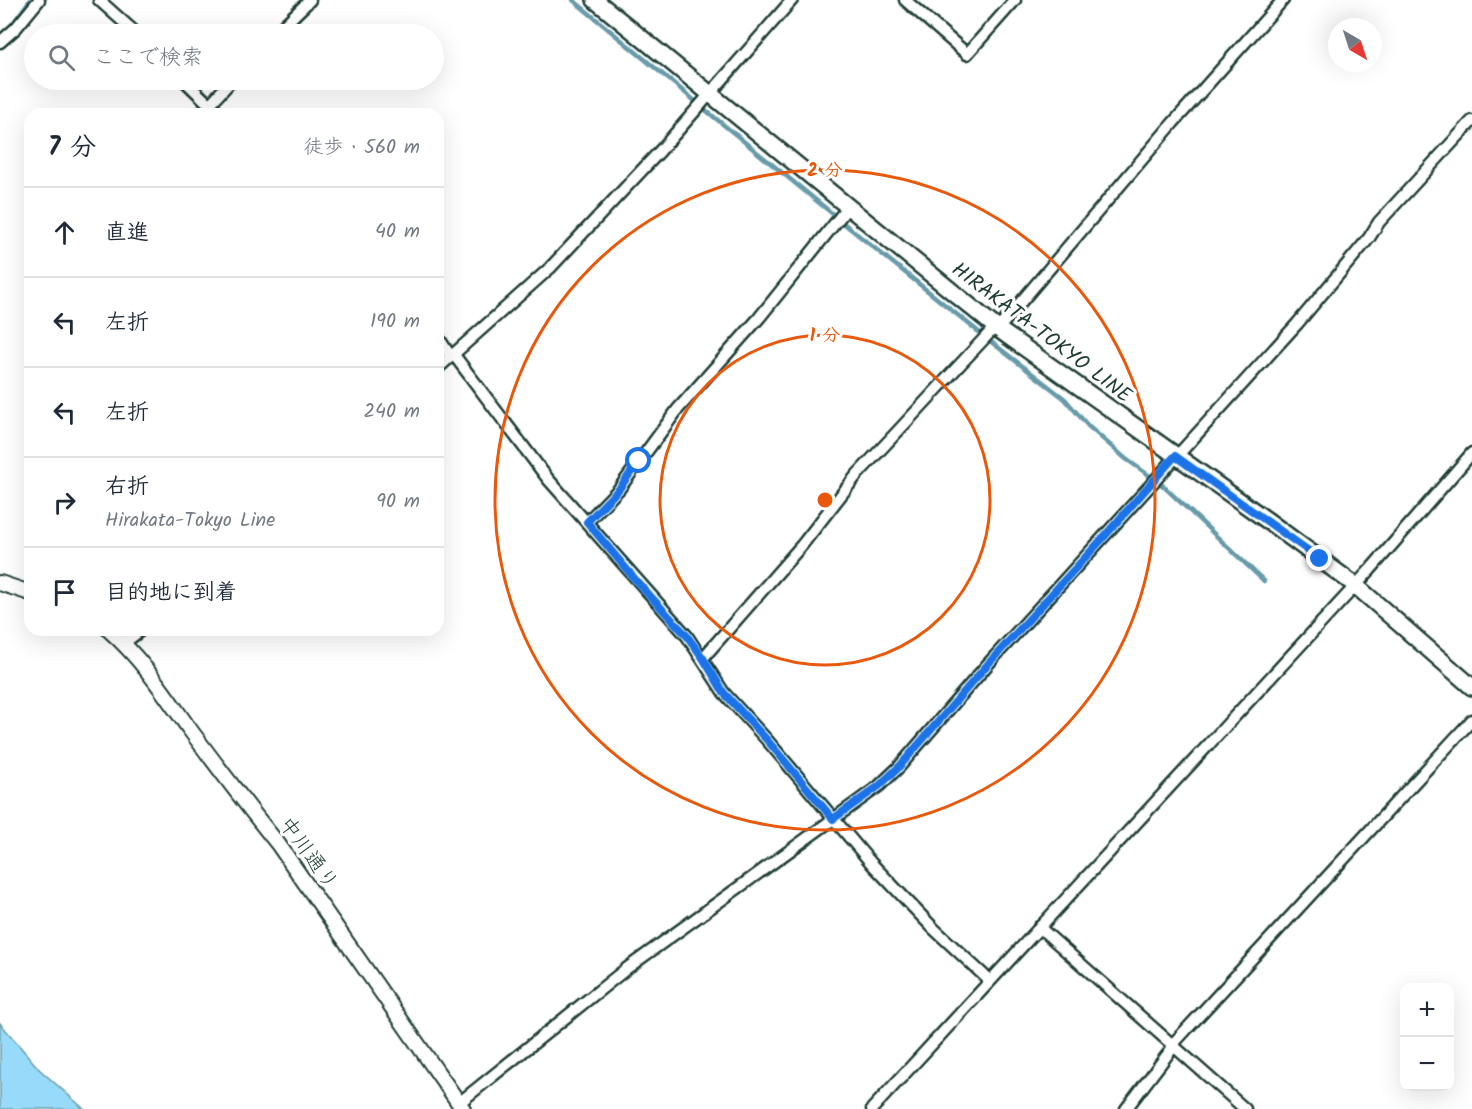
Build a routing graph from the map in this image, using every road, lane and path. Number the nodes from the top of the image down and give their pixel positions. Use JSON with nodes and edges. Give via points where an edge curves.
{"nodes":[{"id":1,"x":39,"y":0,"type":"edge"},
{"id":2,"x":99,"y":0,"type":"edge"},
{"id":3,"x":310,"y":0,"type":"edge"},
{"id":4,"x":595,"y":0,"type":"edge"},
{"id":5,"x":792,"y":0,"type":"edge"},
{"id":6,"x":905,"y":0,"type":"edge"},
{"id":7,"x":1015,"y":0,"type":"edge"},
{"id":8,"x":1283,"y":0,"type":"edge"},
{"id":9,"x":127,"y":24,"type":"edge"},
{"id":10,"x":285,"y":24,"type":"edge"},
{"id":11,"x":0,"y":42,"type":"edge"},
{"id":12,"x":195,"y":90,"type":"edge"},
{"id":13,"x":223,"y":90,"type":"edge"},
{"id":14,"x":711,"y":93,"type":"junction"},
{"id":15,"x":210,"y":104,"type":"junction"},
{"id":16,"x":214,"y":108,"type":"edge"},
{"id":17,"x":1472,"y":121,"type":"edge"},
{"id":18,"x":848,"y":207,"type":"junction"},
{"id":19,"x":996,"y":328,"type":"junction"},
{"id":20,"x":444,"y":345,"type":"edge"},
{"id":21,"x":452,"y":356,"type":"junction"},
{"id":22,"x":444,"y":363,"type":"edge"},
{"id":23,"x":1472,"y":453,"type":"edge"},
{"id":24,"x":1175,"y":456,"type":"junction"},
{"id":25,"x":587,"y":522,"type":"junction"},
{"id":26,"x":0,"y":583,"type":"edge"},
{"id":27,"x":1354,"y":585,"type":"junction"},
{"id":28,"x":24,"y":591,"type":"edge"},
{"id":29,"x":116,"y":636,"type":"edge"},
{"id":30,"x":133,"y":636,"type":"edge"},
{"id":31,"x":124,"y":643,"type":"junction"},
{"id":32,"x":703,"y":658,"type":"junction"},
{"id":33,"x":1472,"y":687,"type":"edge"},
{"id":34,"x":1472,"y":720,"type":"edge"},
{"id":35,"x":833,"y":819,"type":"junction"},
{"id":36,"x":1039,"y":927,"type":"junction"},
{"id":37,"x":990,"y":981,"type":"junction"},
{"id":38,"x":1173,"y":1046,"type":"junction"},
{"id":39,"x":461,"y":1106,"type":"edge"},
{"id":40,"x":872,"y":1109,"type":"edge"},
{"id":41,"x":1126,"y":1109,"type":"edge"},
{"id":42,"x":1245,"y":1109,"type":"edge"}],
"edges":[{"from":1,"to":11,"type":"street"},
{"from":2,"to":9,"type":"street"},
{"from":3,"to":10,"type":"street"},
{"from":4,"to":14,"type":"main road","name":"HIRAKATA-TOKYO LINE"},
{"from":5,"to":14,"type":"street"},
{"from":6,"to":7,"type":"street","via":[[968,54]]},
{"from":8,"to":19,"type":"street"},
{"from":12,"to":15,"type":"street"},
{"from":13,"to":15,"type":"street"},
{"from":14,"to":18,"type":"main road","name":"HIRAKATA-TOKYO LINE"},
{"from":14,"to":21,"type":"street","via":[[550,268]]},
{"from":15,"to":16,"type":"street"},
{"from":17,"to":24,"type":"street","via":[[1379,222],[1370,238],[1297,324]]},
{"from":18,"to":19,"type":"main road","name":"HIRAKATA-TOKYO LINE"},
{"from":18,"to":25,"type":"street","via":[[759,318],[678,409],[619,489]]},
{"from":19,"to":24,"type":"main road","name":"HIRAKATA-TOKYO LINE"},
{"from":19,"to":32,"type":"street","via":[[856,476],[802,545]]},
{"from":20,"to":21,"type":"street"},
{"from":21,"to":22,"type":"street"},
{"from":21,"to":25,"type":"street","via":[[548,479]]},
{"from":23,"to":27,"type":"street"},
{"from":24,"to":27,"type":"main road","name":"HIRAKATA-TOKYO LINE"},
{"from":24,"to":35,"type":"street","via":[[899,767]]},
{"from":25,"to":32,"type":"street"},
{"from":26,"to":28,"type":"street"},
{"from":27,"to":33,"type":"main road","name":"HIRAKATA-TOKYO LINE"},
{"from":27,"to":36,"type":"street"},
{"from":29,"to":31,"type":"street","name":"中川通り"},
{"from":30,"to":31,"type":"street"},
{"from":31,"to":39,"type":"street","name":"中川通り","via":[[278,844]]},
{"from":32,"to":35,"type":"street","via":[[724,693]]},
{"from":34,"to":38,"type":"street"},
{"from":35,"to":37,"type":"street","via":[[934,929]]},
{"from":35,"to":39,"type":"street","via":[[626,969]]},
{"from":36,"to":37,"type":"street"},
{"from":36,"to":38,"type":"street"},
{"from":37,"to":40,"type":"street"},
{"from":38,"to":41,"type":"street"},
{"from":38,"to":42,"type":"street"}]}
